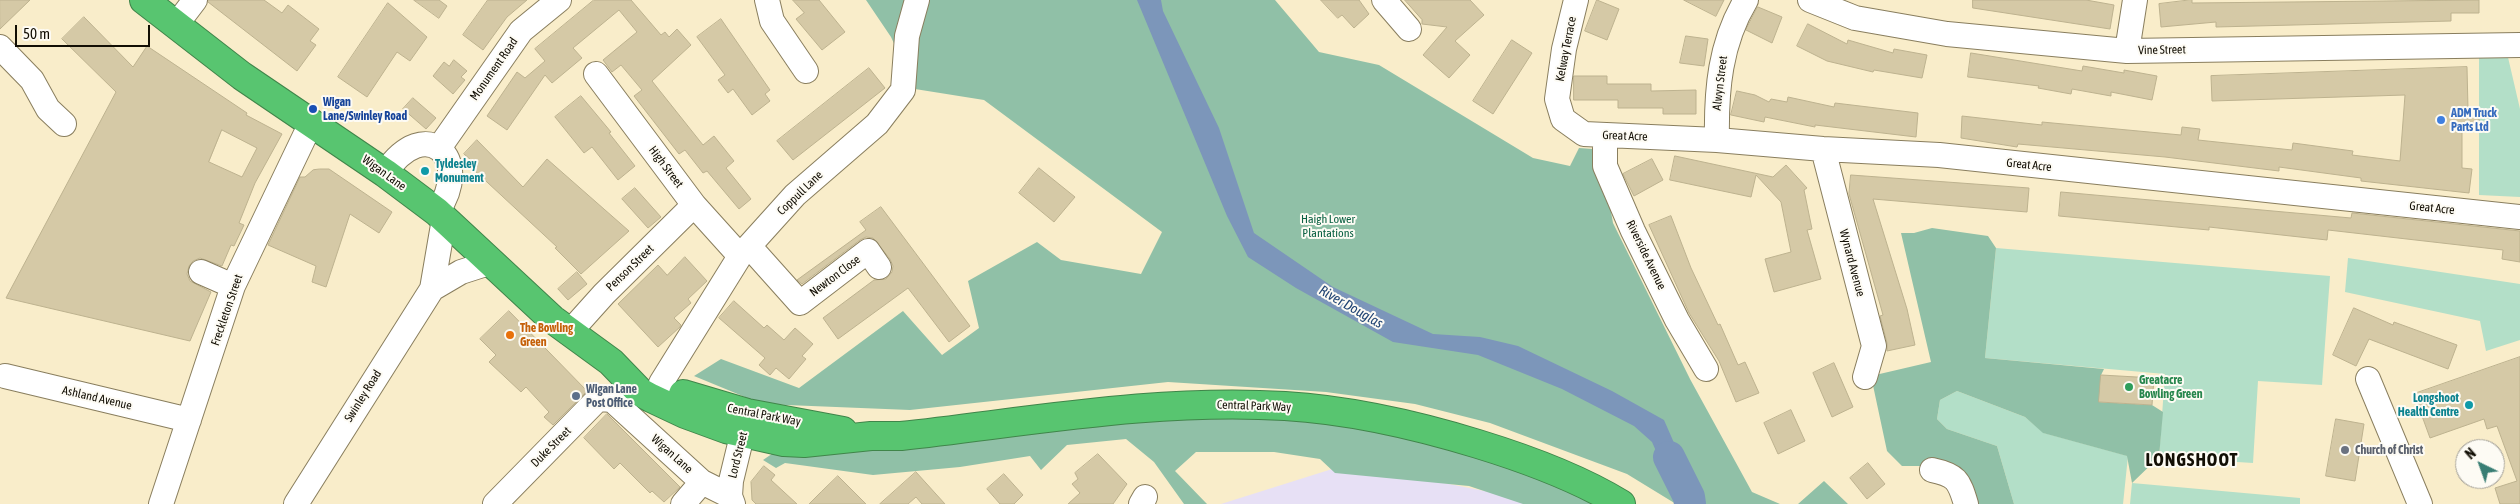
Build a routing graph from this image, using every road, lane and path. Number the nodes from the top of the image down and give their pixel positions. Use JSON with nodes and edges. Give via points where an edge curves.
{"nodes":[{"id":1,"x":144,"y":0,"type":"edge"},
{"id":2,"x":195,"y":0,"type":"edge"},
{"id":3,"x":559,"y":0,"type":"edge"},
{"id":4,"x":767,"y":0,"type":"edge"},
{"id":5,"x":917,"y":0,"type":"edge"},
{"id":6,"x":1384,"y":0,"type":"edge"},
{"id":7,"x":1576,"y":0,"type":"edge"},
{"id":8,"x":1746,"y":0,"type":"edge"},
{"id":9,"x":1810,"y":0,"type":"edge"},
{"id":10,"x":2135,"y":0,"type":"edge"},
{"id":11,"x":176,"y":25,"type":"junction"},
{"id":12,"x":1408,"y":29,"type":"dead end"},
{"id":13,"x":2520,"y":45,"type":"edge"},
{"id":14,"x":0,"y":47,"type":"edge"},
{"id":15,"x":2127,"y":51,"type":"junction"},
{"id":16,"x":794,"y":64,"type":"dead end"},
{"id":17,"x":596,"y":74,"type":"dead end"},
{"id":18,"x":1557,"y":98,"type":"joint"},
{"id":19,"x":311,"y":123,"type":"junction"},
{"id":20,"x":64,"y":124,"type":"dead end"},
{"id":21,"x":1604,"y":135,"type":"junction"},
{"id":22,"x":1717,"y":140,"type":"junction"},
{"id":23,"x":439,"y":148,"type":"junction"},
{"id":24,"x":1823,"y":149,"type":"junction"},
{"id":25,"x":385,"y":173,"type":"junction"},
{"id":26,"x":694,"y":205,"type":"junction"},
{"id":27,"x":440,"y":215,"type":"junction"},
{"id":28,"x":2520,"y":217,"type":"edge"},
{"id":29,"x":744,"y":251,"type":"junction"},
{"id":30,"x":492,"y":262,"type":"junction"},
{"id":31,"x":879,"y":267,"type":"dead end"},
{"id":32,"x":202,"y":272,"type":"dead end"},
{"id":33,"x":233,"y":286,"type":"junction"},
{"id":34,"x":432,"y":289,"type":"junction"},
{"id":35,"x":569,"y":333,"type":"junction"},
{"id":36,"x":611,"y":362,"type":"junction"},
{"id":37,"x":1706,"y":369,"type":"dead end"},
{"id":38,"x":5,"y":376,"type":"dead end"},
{"id":39,"x":1865,"y":376,"type":"dead end"},
{"id":40,"x":2368,"y":379,"type":"dead end"},
{"id":41,"x":661,"y":383,"type":"junction"},
{"id":42,"x":612,"y":400,"type":"joint"},
{"id":43,"x":189,"y":420,"type":"junction"},
{"id":44,"x":745,"y":423,"type":"junction"},
{"id":45,"x":1932,"y":470,"type":"dead end"},
{"id":46,"x":702,"y":482,"type":"junction"},
{"id":47,"x":731,"y":500,"type":"edge"},
{"id":48,"x":161,"y":504,"type":"edge"},
{"id":49,"x":296,"y":504,"type":"edge"},
{"id":50,"x":495,"y":504,"type":"edge"},
{"id":51,"x":683,"y":504,"type":"edge"},
{"id":52,"x":1621,"y":504,"type":"edge"},
{"id":53,"x":1966,"y":504,"type":"edge"},
{"id":54,"x":2420,"y":504,"type":"edge"}],
"edges":[{"from":1,"to":11,"type":"highway","name":"Wigan Lane"},
{"from":2,"to":11,"type":"street"},
{"from":3,"to":23,"type":"street","name":"Monument Road","via":[[521,31]]},
{"from":4,"to":16,"type":"street","via":[[772,22]]},
{"from":5,"to":29,"type":"street","name":"Coppull Lane","via":[[907,36],[903,90],[877,124],[795,194]]},
{"from":6,"to":12,"type":"street"},
{"from":7,"to":18,"type":"street","name":"Kelway Terrace"},
{"from":8,"to":22,"type":"street","name":"Alwyn Street","via":[[1723,54],[1716,98]]},
{"from":9,"to":15,"type":"street","name":"Vine Street","via":[[1855,18],[1947,34]]},
{"from":10,"to":15,"type":"street"},
{"from":11,"to":19,"type":"highway","name":"Wigan Lane"},
{"from":13,"to":15,"type":"street","name":"Vine Street"},
{"from":14,"to":20,"type":"street","via":[[32,80],[48,109]]},
{"from":17,"to":26,"type":"street","name":"High Street"},
{"from":18,"to":21,"type":"street","name":"Great Acre","via":[[1563,119],[1584,134]]},
{"from":19,"to":25,"type":"highway","name":"Wigan Lane"},
{"from":19,"to":33,"type":"street","name":"Freckleton Street"},
{"from":21,"to":22,"type":"street","name":"Great Acre"},
{"from":21,"to":37,"type":"street","name":"Riverside Avenue","via":[[1605,166],[1633,231],[1677,320]]},
{"from":22,"to":24,"type":"street","name":"Great Acre"},
{"from":23,"to":25,"type":"street","via":[[432,145],[409,147],[398,155]]},
{"from":23,"to":27,"type":"street","via":[[448,158],[450,168]]},
{"from":24,"to":28,"type":"street","name":"Great Acre","via":[[1939,155]]},
{"from":24,"to":39,"type":"street","name":"Wynard Avenue","via":[[1874,346]]},
{"from":25,"to":27,"type":"highway","name":"Wigan Lane"},
{"from":26,"to":29,"type":"street","name":"High Street"},
{"from":26,"to":35,"type":"street","name":"Penson Street"},
{"from":27,"to":30,"type":"highway","name":"Wigan Lane"},
{"from":27,"to":34,"type":"street","name":"Swinley Road"},
{"from":29,"to":31,"type":"street","name":"Newton Close","via":[[800,302],[868,251]]},
{"from":29,"to":41,"type":"street","name":"Coppull Lane"},
{"from":30,"to":34,"type":"street","name":"Swinley Road","via":[[461,272]]},
{"from":30,"to":35,"type":"highway","name":"Wigan Lane"},
{"from":32,"to":33,"type":"street"},
{"from":33,"to":43,"type":"street","name":"Freckleton Street"},
{"from":34,"to":49,"type":"street","name":"Swinley Road"},
{"from":35,"to":36,"type":"highway","name":"Wigan Lane"},
{"from":36,"to":41,"type":"highway","name":"Wigan Lane"},
{"from":36,"to":44,"type":"highway","name":"Wigan Lane","via":[[640,392],[685,414]]},
{"from":38,"to":43,"type":"street","name":"Ashland Avenue"},
{"from":40,"to":54,"type":"street"},
{"from":41,"to":44,"type":"highway","name":"Central Park Way"},
{"from":42,"to":46,"type":"street","name":"Wigan Lane"},
{"from":42,"to":50,"type":"street","name":"Duke Street","via":[[595,402]]},
{"from":43,"to":48,"type":"street","name":"Freckleton Street"},
{"from":44,"to":47,"type":"street","name":"Lord Street","via":[[731,481]]},
{"from":44,"to":52,"type":"highway","name":"Central Park Way","via":[[901,436],[1132,409],[1201,405],[1286,406],[1381,419],[1450,436],[1572,478]]},
{"from":45,"to":53,"type":"street","via":[[1950,474],[1961,485]]},
{"from":46,"to":47,"type":"street","name":"Wigan Lane"},
{"from":46,"to":51,"type":"street"}]}
